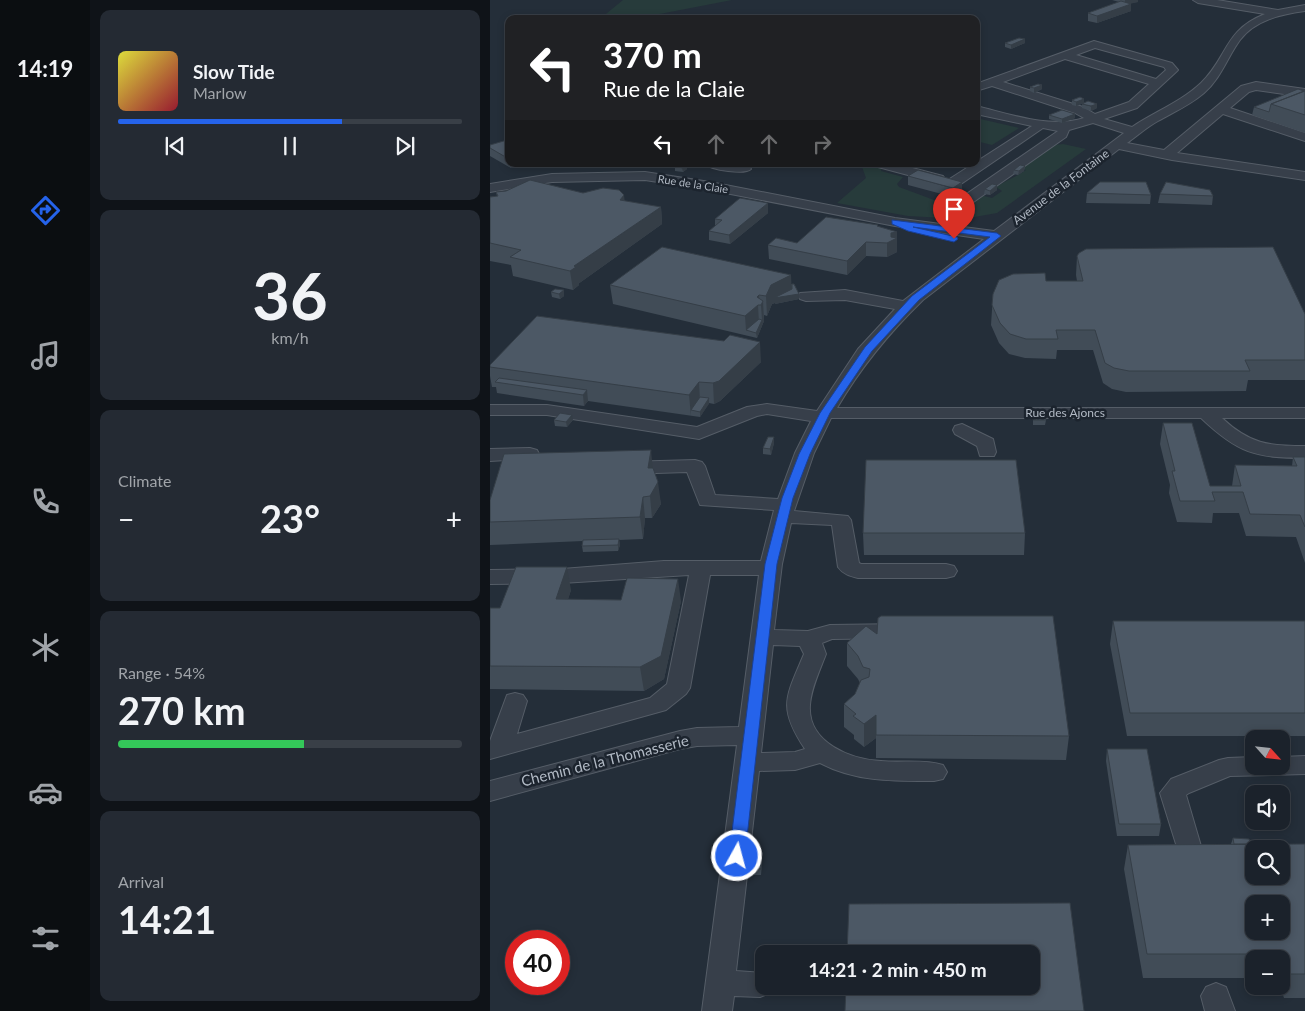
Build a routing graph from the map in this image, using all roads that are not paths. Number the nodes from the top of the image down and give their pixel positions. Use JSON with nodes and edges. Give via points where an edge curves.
{"nodes":[{"id":1,"x":1198,"y":0,"type":"edge"},
{"id":2,"x":1284,"y":0,"type":"edge"},
{"id":3,"x":1301,"y":8,"type":"edge"},
{"id":4,"x":1278,"y":13,"type":"junction"},
{"id":5,"x":1065,"y":55,"type":"junction"},
{"id":6,"x":992,"y":82,"type":"junction"},
{"id":7,"x":1158,"y":83,"type":"junction"},
{"id":8,"x":980,"y":86,"type":"edge"},
{"id":9,"x":1305,"y":93,"type":"edge"},
{"id":10,"x":1221,"y":109,"type":"junction"},
{"id":11,"x":980,"y":111,"type":"edge"},
{"id":12,"x":1094,"y":119,"type":"junction"},
{"id":13,"x":1039,"y":124,"type":"junction"},
{"id":14,"x":1061,"y":127,"type":"junction"},
{"id":15,"x":1135,"y":132,"type":"junction"},
{"id":16,"x":1305,"y":137,"type":"edge"},
{"id":17,"x":1117,"y":144,"type":"junction"},
{"id":18,"x":1166,"y":155,"type":"junction"},
{"id":19,"x":980,"y":165,"type":"edge"},
{"id":20,"x":669,"y":167,"type":"edge"},
{"id":21,"x":731,"y":167,"type":"edge"},
{"id":22,"x":894,"y":167,"type":"edge"},
{"id":23,"x":977,"y":167,"type":"edge"},
{"id":24,"x":744,"y":169,"type":"dead end"},
{"id":25,"x":1305,"y":176,"type":"edge"},
{"id":26,"x":663,"y":178,"type":"junction"},
{"id":27,"x":953,"y":183,"type":"junction"},
{"id":28,"x":490,"y":188,"type":"edge"},
{"id":29,"x":981,"y":190,"type":"junction"},
{"id":30,"x":958,"y":207,"type":"dead end"},
{"id":31,"x":895,"y":222,"type":"junction"},
{"id":32,"x":997,"y":236,"type":"junction"},
{"id":33,"x":978,"y":249,"type":"junction"},
{"id":34,"x":806,"y":296,"type":"dead end"},
{"id":35,"x":907,"y":307,"type":"junction"},
{"id":36,"x":490,"y":410,"type":"edge"},
{"id":37,"x":1206,"y":413,"type":"junction"},
{"id":38,"x":1305,"y":413,"type":"edge"},
{"id":39,"x":824,"y":415,"type":"junction"},
{"id":40,"x":958,"y":426,"type":"junction"},
{"id":41,"x":987,"y":452,"type":"dead end"},
{"id":42,"x":1305,"y":452,"type":"edge"},
{"id":43,"x":490,"y":455,"type":"edge"},
{"id":44,"x":606,"y":468,"type":"edge"},
{"id":45,"x":536,"y":469,"type":"edge"},
{"id":46,"x":784,"y":510,"type":"junction"},
{"id":47,"x":701,"y":568,"type":"junction"},
{"id":48,"x":771,"y":568,"type":"junction"},
{"id":49,"x":946,"y":571,"type":"dead end"},
{"id":50,"x":490,"y":577,"type":"edge"},
{"id":51,"x":925,"y":631,"type":"edge"},
{"id":52,"x":763,"y":637,"type":"junction"},
{"id":53,"x":809,"y":639,"type":"junction"},
{"id":54,"x":515,"y":701,"type":"dead end"},
{"id":55,"x":750,"y":736,"type":"junction"},
{"id":56,"x":495,"y":748,"type":"edge"},
{"id":57,"x":824,"y":753,"type":"junction"},
{"id":58,"x":747,"y":762,"type":"junction"},
{"id":59,"x":1290,"y":766,"type":"edge"},
{"id":60,"x":1305,"y":766,"type":"edge"},
{"id":61,"x":1245,"y":767,"type":"edge"},
{"id":62,"x":934,"y":772,"type":"dead end"},
{"id":63,"x":490,"y":791,"type":"edge"},
{"id":64,"x":1190,"y":853,"type":"edge"},
{"id":65,"x":755,"y":986,"type":"edge"},
{"id":66,"x":719,"y":997,"type":"edge"}],
"edges":[{"from":1,"to":4,"type":"street"},
{"from":2,"to":3,"type":"street"},
{"from":3,"to":4,"type":"street","name":"Avenue de la Fontaine"},
{"from":4,"to":15,"type":"street","name":"Avenue de la Fontaine","via":[[1240,34],[1213,76],[1190,99]]},
{"from":5,"to":6,"type":"street"},
{"from":5,"to":7,"type":"street"},
{"from":5,"to":7,"type":"street","via":[[1094,44],[1171,67],[1172,70]]},
{"from":6,"to":8,"type":"street"},
{"from":6,"to":12,"type":"street","via":[[1079,110]]},
{"from":7,"to":12,"type":"street","via":[[1132,105]]},
{"from":9,"to":10,"type":"street","via":[[1256,86],[1245,89]]},
{"from":10,"to":16,"type":"street"},
{"from":10,"to":18,"type":"street"},
{"from":11,"to":13,"type":"street"},
{"from":12,"to":14,"type":"street"},
{"from":12,"to":15,"type":"street"},
{"from":13,"to":14,"type":"street"},
{"from":13,"to":19,"type":"street"},
{"from":14,"to":29,"type":"street","via":[[1062,134]]},
{"from":15,"to":17,"type":"street","name":"Avenue de la Fontaine"},
{"from":17,"to":18,"type":"street"},
{"from":17,"to":32,"type":"street","name":"Avenue de la Fontaine"},
{"from":18,"to":25,"type":"street"},
{"from":20,"to":26,"type":"street"},
{"from":21,"to":24,"type":"street"},
{"from":22,"to":27,"type":"street"},
{"from":23,"to":27,"type":"street"},
{"from":26,"to":28,"type":"street","name":"Rue de la Claie","via":[[622,175],[552,178]]},
{"from":26,"to":31,"type":"street","name":"Rue de la Claie"},
{"from":27,"to":29,"type":"street"},
{"from":29,"to":30,"type":"street"},
{"from":31,"to":32,"type":"street","name":"Rue de la Claie"},
{"from":31,"to":33,"type":"street","name":"Rue de la Claie"},
{"from":32,"to":33,"type":"street","name":"Avenue de la Fontaine"},
{"from":33,"to":35,"type":"street","name":"Avenue de la Fontaine"},
{"from":34,"to":35,"type":"street","via":[[836,293]]},
{"from":35,"to":39,"type":"street","name":"Avenue de la Fontaine","via":[[854,368]]},
{"from":36,"to":39,"type":"street","name":"Rue des Ajoncs","via":[[547,410],[699,433],[753,411],[767,409]]},
{"from":37,"to":38,"type":"street","name":"Rue des Ajoncs"},
{"from":37,"to":40,"type":"street","name":"Rue des Ajoncs"},
{"from":37,"to":42,"type":"street","via":[[1248,446],[1271,451]]},
{"from":39,"to":40,"type":"street","name":"Rue des Ajoncs"},
{"from":39,"to":46,"type":"street","name":"Avenue de la Fontaine","via":[[798,469]]},
{"from":40,"to":41,"type":"street","via":[[986,443]]},
{"from":43,"to":45,"type":"street","via":[[530,454],[528,463]]},
{"from":44,"to":46,"type":"street","via":[[695,466],[707,501]]},
{"from":46,"to":48,"type":"street","name":"Avenue de la Fontaine"},
{"from":46,"to":49,"type":"street","via":[[841,520],[849,567],[858,571]]},
{"from":47,"to":48,"type":"street"},
{"from":47,"to":50,"type":"street"},
{"from":47,"to":56,"type":"street","via":[[678,688],[658,704]]},
{"from":48,"to":52,"type":"street","name":"Avenue de la Fontaine"},
{"from":51,"to":53,"type":"street","via":[[830,632]]},
{"from":52,"to":53,"type":"street"},
{"from":52,"to":55,"type":"street","name":"Avenue de la Fontaine"},
{"from":53,"to":57,"type":"street","via":[[815,654],[798,706],[798,716],[813,744]]},
{"from":54,"to":56,"type":"street"},
{"from":55,"to":58,"type":"street","name":"Avenue de la Fontaine"},
{"from":55,"to":63,"type":"street","name":"Chemin de la Thomasserie","via":[[680,740]]},
{"from":57,"to":58,"type":"street","via":[[795,761]]},
{"from":57,"to":62,"type":"street","via":[[857,769]]},
{"from":58,"to":66,"type":"street","name":"Avenue de la Fontaine"},
{"from":59,"to":60,"type":"street"},
{"from":61,"to":64,"type":"street","via":[[1228,767],[1180,786],[1173,793]]},
{"from":65,"to":66,"type":"street"}]}
